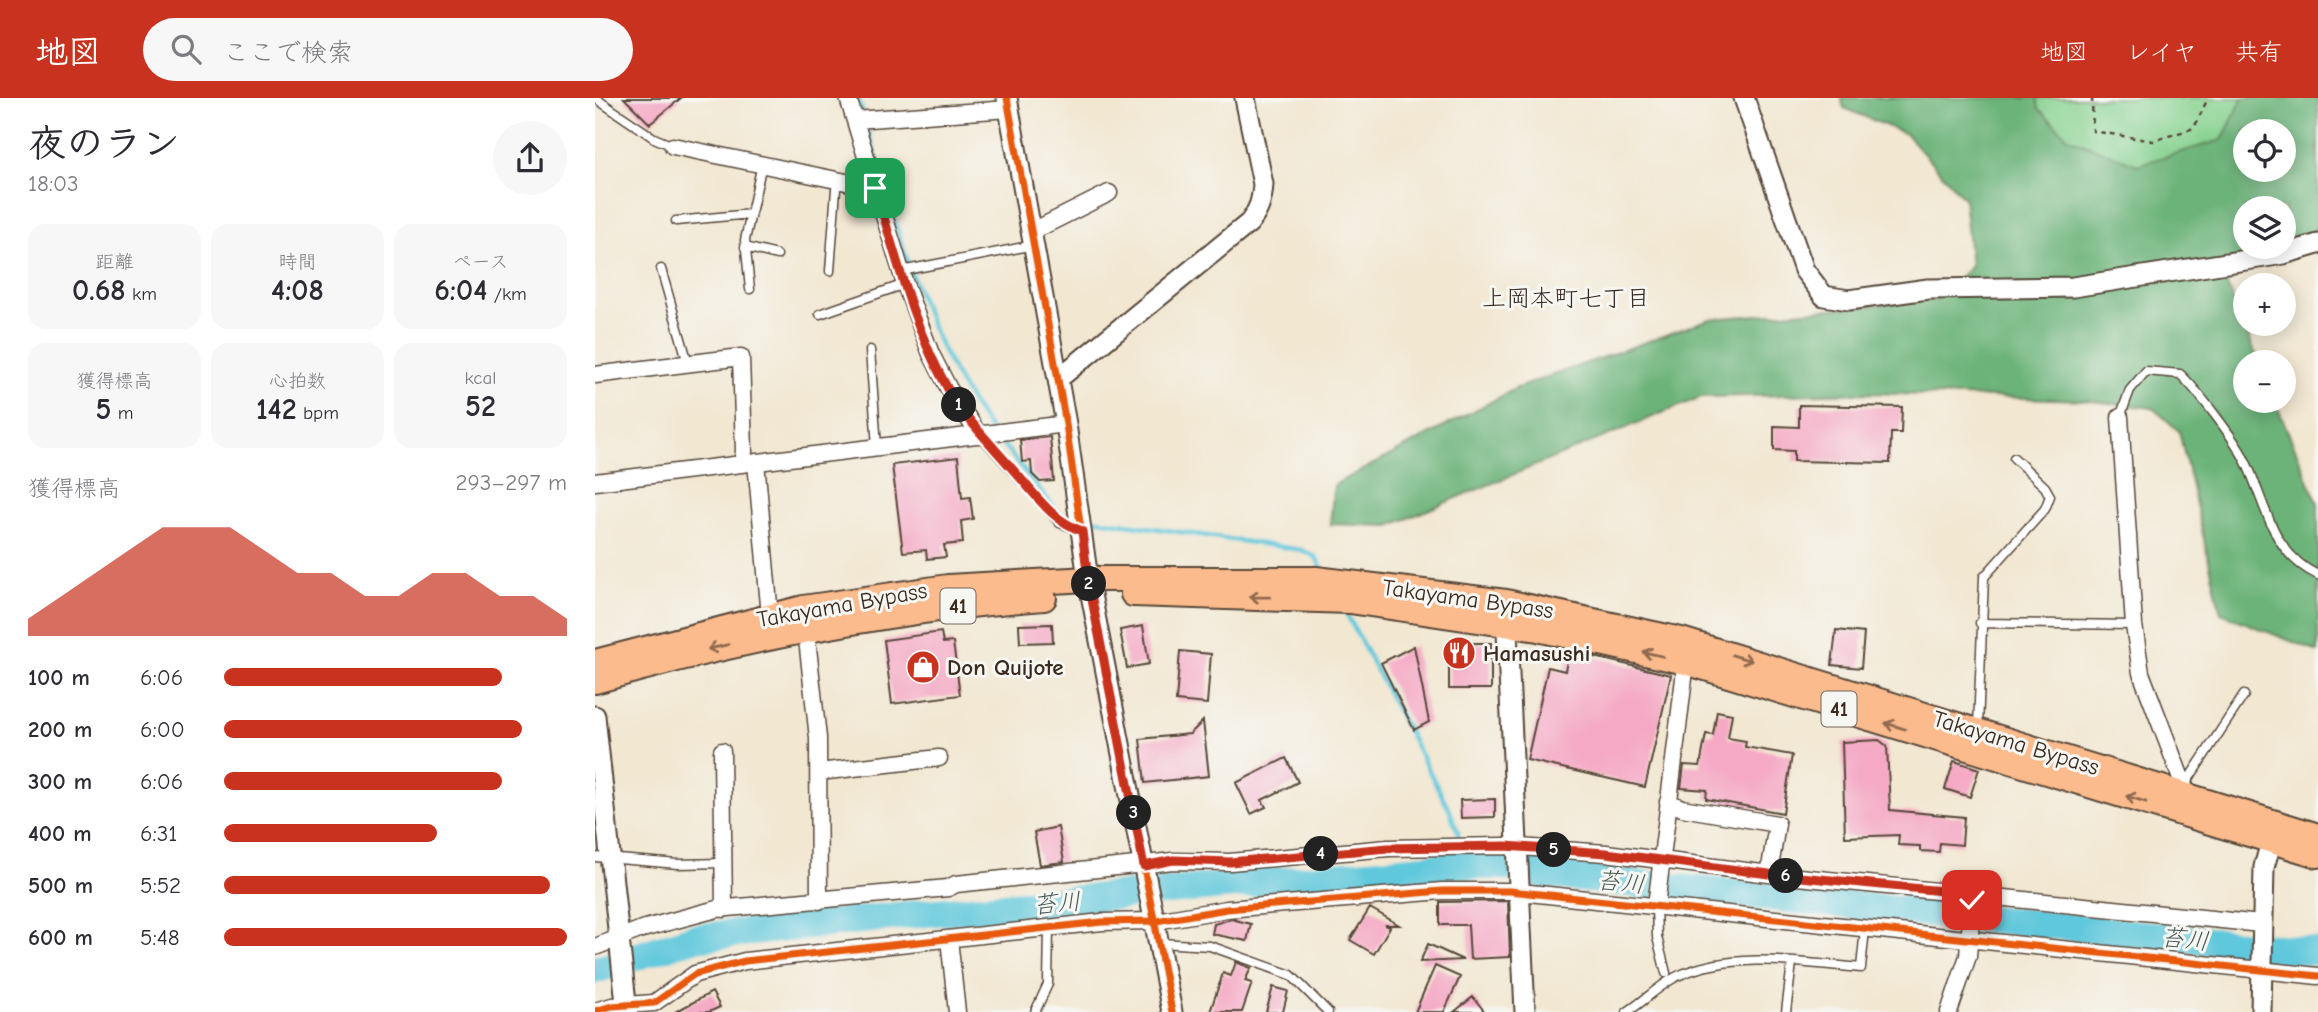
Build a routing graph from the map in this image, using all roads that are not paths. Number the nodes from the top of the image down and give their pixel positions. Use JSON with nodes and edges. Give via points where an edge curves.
{"nodes":[{"id":1,"x":595,"y":98,"type":"edge"},
{"id":2,"x":848,"y":98,"type":"edge"},
{"id":3,"x":1245,"y":98,"type":"edge"},
{"id":4,"x":1744,"y":98,"type":"edge"},
{"id":5,"x":1008,"y":103,"type":"edge"},
{"id":6,"x":861,"y":120,"type":"junction"},
{"id":7,"x":673,"y":146,"type":"joint"},
{"id":8,"x":762,"y":164,"type":"junction"},
{"id":9,"x":840,"y":180,"type":"junction"},
{"id":10,"x":875,"y":188,"type":"junction"},
{"id":11,"x":1109,"y":193,"type":"dead end"},
{"id":12,"x":751,"y":214,"type":"junction"},
{"id":13,"x":676,"y":221,"type":"dead end"},
{"id":14,"x":1032,"y":239,"type":"junction"},
{"id":15,"x":2318,"y":244,"type":"edge"},
{"id":16,"x":745,"y":247,"type":"junction"},
{"id":17,"x":776,"y":255,"type":"dead end"},
{"id":18,"x":661,"y":269,"type":"dead end"},
{"id":19,"x":830,"y":271,"type":"dead end"},
{"id":20,"x":907,"y":273,"type":"junction"},
{"id":21,"x":750,"y":289,"type":"dead end"},
{"id":22,"x":820,"y":314,"type":"dead end"},
{"id":23,"x":870,"y":350,"type":"dead end"},
{"id":24,"x":688,"y":363,"type":"junction"},
{"id":25,"x":595,"y":375,"type":"edge"},
{"id":26,"x":1058,"y":379,"type":"junction"},
{"id":27,"x":2120,"y":417,"type":"joint"},
{"id":28,"x":1066,"y":424,"type":"junction"},
{"id":29,"x":982,"y":435,"type":"junction"},
{"id":30,"x":877,"y":447,"type":"junction"},
{"id":31,"x":2014,"y":458,"type":"dead end"},
{"id":32,"x":749,"y":463,"type":"junction"},
{"id":33,"x":595,"y":482,"type":"edge"},
{"id":34,"x":1082,"y":530,"type":"junction"},
{"id":35,"x":2318,"y":575,"type":"edge"},
{"id":36,"x":1090,"y":586,"type":"junction"},
{"id":37,"x":768,"y":605,"type":"dead end"},
{"id":38,"x":1506,"y":612,"type":"junction"},
{"id":39,"x":1980,"y":623,"type":"junction"},
{"id":40,"x":2134,"y":625,"type":"junction"},
{"id":41,"x":806,"y":630,"type":"junction"},
{"id":42,"x":595,"y":662,"type":"edge"},
{"id":43,"x":1686,"y":662,"type":"junction"},
{"id":44,"x":595,"y":681,"type":"edge"},
{"id":45,"x":2244,"y":695,"type":"dead end"},
{"id":46,"x":595,"y":716,"type":"edge"},
{"id":47,"x":1978,"y":730,"type":"junction"},
{"id":48,"x":722,"y":751,"type":"dead end"},
{"id":49,"x":939,"y":758,"type":"dead end"},
{"id":50,"x":819,"y":772,"type":"junction"},
{"id":51,"x":2182,"y":791,"type":"junction"},
{"id":52,"x":1668,"y":802,"type":"junction"},
{"id":53,"x":2274,"y":832,"type":"junction"},
{"id":54,"x":2318,"y":836,"type":"edge"},
{"id":55,"x":1518,"y":849,"type":"junction"},
{"id":56,"x":2318,"y":855,"type":"edge"},
{"id":57,"x":603,"y":857,"type":"edge"},
{"id":58,"x":724,"y":863,"type":"junction"},
{"id":59,"x":1660,"y":863,"type":"junction"},
{"id":60,"x":1145,"y":870,"type":"junction"},
{"id":61,"x":1769,"y":874,"type":"junction"},
{"id":62,"x":1519,"y":890,"type":"junction"},
{"id":63,"x":1972,"y":897,"type":"junction"},
{"id":64,"x":820,"y":901,"type":"junction"},
{"id":65,"x":1656,"y":903,"type":"junction"},
{"id":66,"x":724,"y":909,"type":"junction"},
{"id":67,"x":1155,"y":917,"type":"junction"},
{"id":68,"x":2261,"y":927,"type":"junction"},
{"id":69,"x":1049,"y":928,"type":"junction"},
{"id":70,"x":1865,"y":929,"type":"junction"},
{"id":71,"x":1969,"y":936,"type":"junction"},
{"id":72,"x":949,"y":939,"type":"junction"},
{"id":73,"x":621,"y":940,"type":"junction"},
{"id":74,"x":1160,"y":943,"type":"junction"},
{"id":75,"x":595,"y":947,"type":"edge"},
{"id":76,"x":1792,"y":962,"type":"junction"},
{"id":77,"x":2260,"y":965,"type":"junction"},
{"id":78,"x":1665,"y":973,"type":"dead end"},
{"id":79,"x":2318,"y":976,"type":"edge"},
{"id":80,"x":626,"y":1004,"type":"edge"},
{"id":81,"x":595,"y":1011,"type":"edge"},
{"id":82,"x":957,"y":1012,"type":"edge"},
{"id":83,"x":1035,"y":1012,"type":"edge"},
{"id":84,"x":1172,"y":1012,"type":"edge"},
{"id":85,"x":1328,"y":1012,"type":"edge"},
{"id":86,"x":1525,"y":1012,"type":"edge"},
{"id":87,"x":1627,"y":1012,"type":"edge"},
{"id":88,"x":1786,"y":1012,"type":"edge"},
{"id":89,"x":1949,"y":1012,"type":"edge"},
{"id":90,"x":2261,"y":1012,"type":"edge"}],
"edges":[{"from":1,"to":7,"type":"lane"},
{"from":2,"to":6,"type":"street"},
{"from":3,"to":26,"type":"street","via":[[1263,184],[1257,213]]},
{"from":4,"to":15,"type":"street","via":[[1804,270],[1817,290],[1833,300],[1928,289],[2073,287],[2284,254]]},
{"from":5,"to":6,"type":"street"},
{"from":5,"to":14,"type":"street"},
{"from":6,"to":10,"type":"street"},
{"from":7,"to":8,"type":"street"},
{"from":8,"to":9,"type":"street"},
{"from":8,"to":12,"type":"lane"},
{"from":9,"to":10,"type":"street"},
{"from":9,"to":19,"type":"lane"},
{"from":10,"to":20,"type":"street"},
{"from":11,"to":14,"type":"street"},
{"from":12,"to":13,"type":"lane"},
{"from":12,"to":16,"type":"lane"},
{"from":14,"to":20,"type":"lane"},
{"from":14,"to":26,"type":"street"},
{"from":16,"to":17,"type":"lane"},
{"from":16,"to":21,"type":"lane"},
{"from":18,"to":24,"type":"lane"},
{"from":20,"to":22,"type":"lane"},
{"from":20,"to":29,"type":"street","via":[[931,354]]},
{"from":23,"to":30,"type":"lane"},
{"from":24,"to":25,"type":"street"},
{"from":24,"to":32,"type":"street","via":[[741,357],[744,451]]},
{"from":26,"to":28,"type":"street"},
{"from":27,"to":35,"type":"lane","via":[[2130,390],[2146,371],[2180,374],[2244,457],[2284,552]]},
{"from":27,"to":40,"type":"street"},
{"from":28,"to":29,"type":"street"},
{"from":28,"to":34,"type":"street"},
{"from":29,"to":30,"type":"street"},
{"from":29,"to":34,"type":"lane","via":[[1060,523]]},
{"from":30,"to":32,"type":"street"},
{"from":31,"to":39,"type":"lane","via":[[2050,496],[2045,509],[1984,577]]},
{"from":32,"to":33,"type":"street"},
{"from":32,"to":37,"type":"street"},
{"from":34,"to":36,"type":"street"},
{"from":36,"to":38,"type":"highway","name":"Takayama Bypass","number":"41","via":[[1333,590]]},
{"from":36,"to":41,"type":"highway","name":"Takayama Bypass","number":"41"},
{"from":36,"to":42,"type":"highway","name":"Takayama Bypass","number":"41","via":[[948,587],[803,608]]},
{"from":36,"to":60,"type":"street"},
{"from":43,"to":38,"type":"highway","name":"Takayama Bypass","number":"41","one_way":true},
{"from":38,"to":47,"type":"highway","name":"Takayama Bypass","number":"41","one_way":true,"via":[[1681,639]]},
{"from":38,"to":55,"type":"street"},
{"from":39,"to":40,"type":"lane"},
{"from":39,"to":47,"type":"lane"},
{"from":40,"to":51,"type":"street","via":[[2141,673]]},
{"from":41,"to":44,"type":"highway","name":"Takayama Bypass","number":"41","one_way":true,"via":[[687,654]]},
{"from":41,"to":50,"type":"street"},
{"from":43,"to":52,"type":"street"},
{"from":53,"to":43,"type":"highway","name":"Takayama Bypass","number":"41","one_way":true},
{"from":45,"to":51,"type":"lane"},
{"from":46,"to":57,"type":"street"},
{"from":47,"to":51,"type":"highway","name":"Takayama Bypass","number":"41"},
{"from":48,"to":58,"type":"street"},
{"from":49,"to":50,"type":"street"},
{"from":50,"to":64,"type":"street"},
{"from":51,"to":53,"type":"highway","name":"Takayama Bypass","number":"41"},
{"from":52,"to":59,"type":"street"},
{"from":52,"to":61,"type":"street","via":[[1777,824]]},
{"from":53,"to":54,"type":"highway","name":"Takayama Bypass","number":"41"},
{"from":53,"to":56,"type":"highway","name":"Takayama Bypass","number":"41"},
{"from":53,"to":68,"type":"street","via":[[2264,867]]},
{"from":55,"to":59,"type":"street"},
{"from":55,"to":60,"type":"street","via":[[1447,845],[1230,862],[1173,860]]},
{"from":55,"to":62,"type":"street"},
{"from":57,"to":58,"type":"lane"},
{"from":57,"to":73,"type":"street"},
{"from":58,"to":66,"type":"street"},
{"from":59,"to":61,"type":"street"},
{"from":59,"to":65,"type":"street"},
{"from":60,"to":64,"type":"street"},
{"from":60,"to":67,"type":"street"},
{"from":61,"to":63,"type":"street"},
{"from":62,"to":65,"type":"street"},
{"from":62,"to":67,"type":"street","via":[[1442,891]]},
{"from":62,"to":86,"type":"street"},
{"from":63,"to":68,"type":"street"},
{"from":63,"to":71,"type":"street"},
{"from":64,"to":66,"type":"street"},
{"from":65,"to":70,"type":"street"},
{"from":65,"to":78,"type":"lane"},
{"from":66,"to":73,"type":"street","via":[[679,918]]},
{"from":67,"to":69,"type":"street"},
{"from":67,"to":74,"type":"street"},
{"from":68,"to":77,"type":"street"},
{"from":69,"to":72,"type":"street"},
{"from":69,"to":83,"type":"lane","via":[[1048,984]]},
{"from":70,"to":71,"type":"street"},
{"from":70,"to":76,"type":"lane","via":[[1861,968]]},
{"from":71,"to":77,"type":"street"},
{"from":71,"to":89,"type":"street","via":[[1968,956]]},
{"from":72,"to":80,"type":"street","via":[[714,967],[695,974],[654,1003]]},
{"from":72,"to":82,"type":"street"},
{"from":73,"to":75,"type":"street"},
{"from":73,"to":80,"type":"street"},
{"from":74,"to":84,"type":"street"},
{"from":74,"to":85,"type":"lane","via":[[1209,946],[1291,975]]},
{"from":76,"to":87,"type":"lane","via":[[1736,963],[1682,974]]},
{"from":76,"to":88,"type":"lane"},
{"from":77,"to":79,"type":"street"},
{"from":77,"to":90,"type":"street"},
{"from":80,"to":81,"type":"street"}]}
